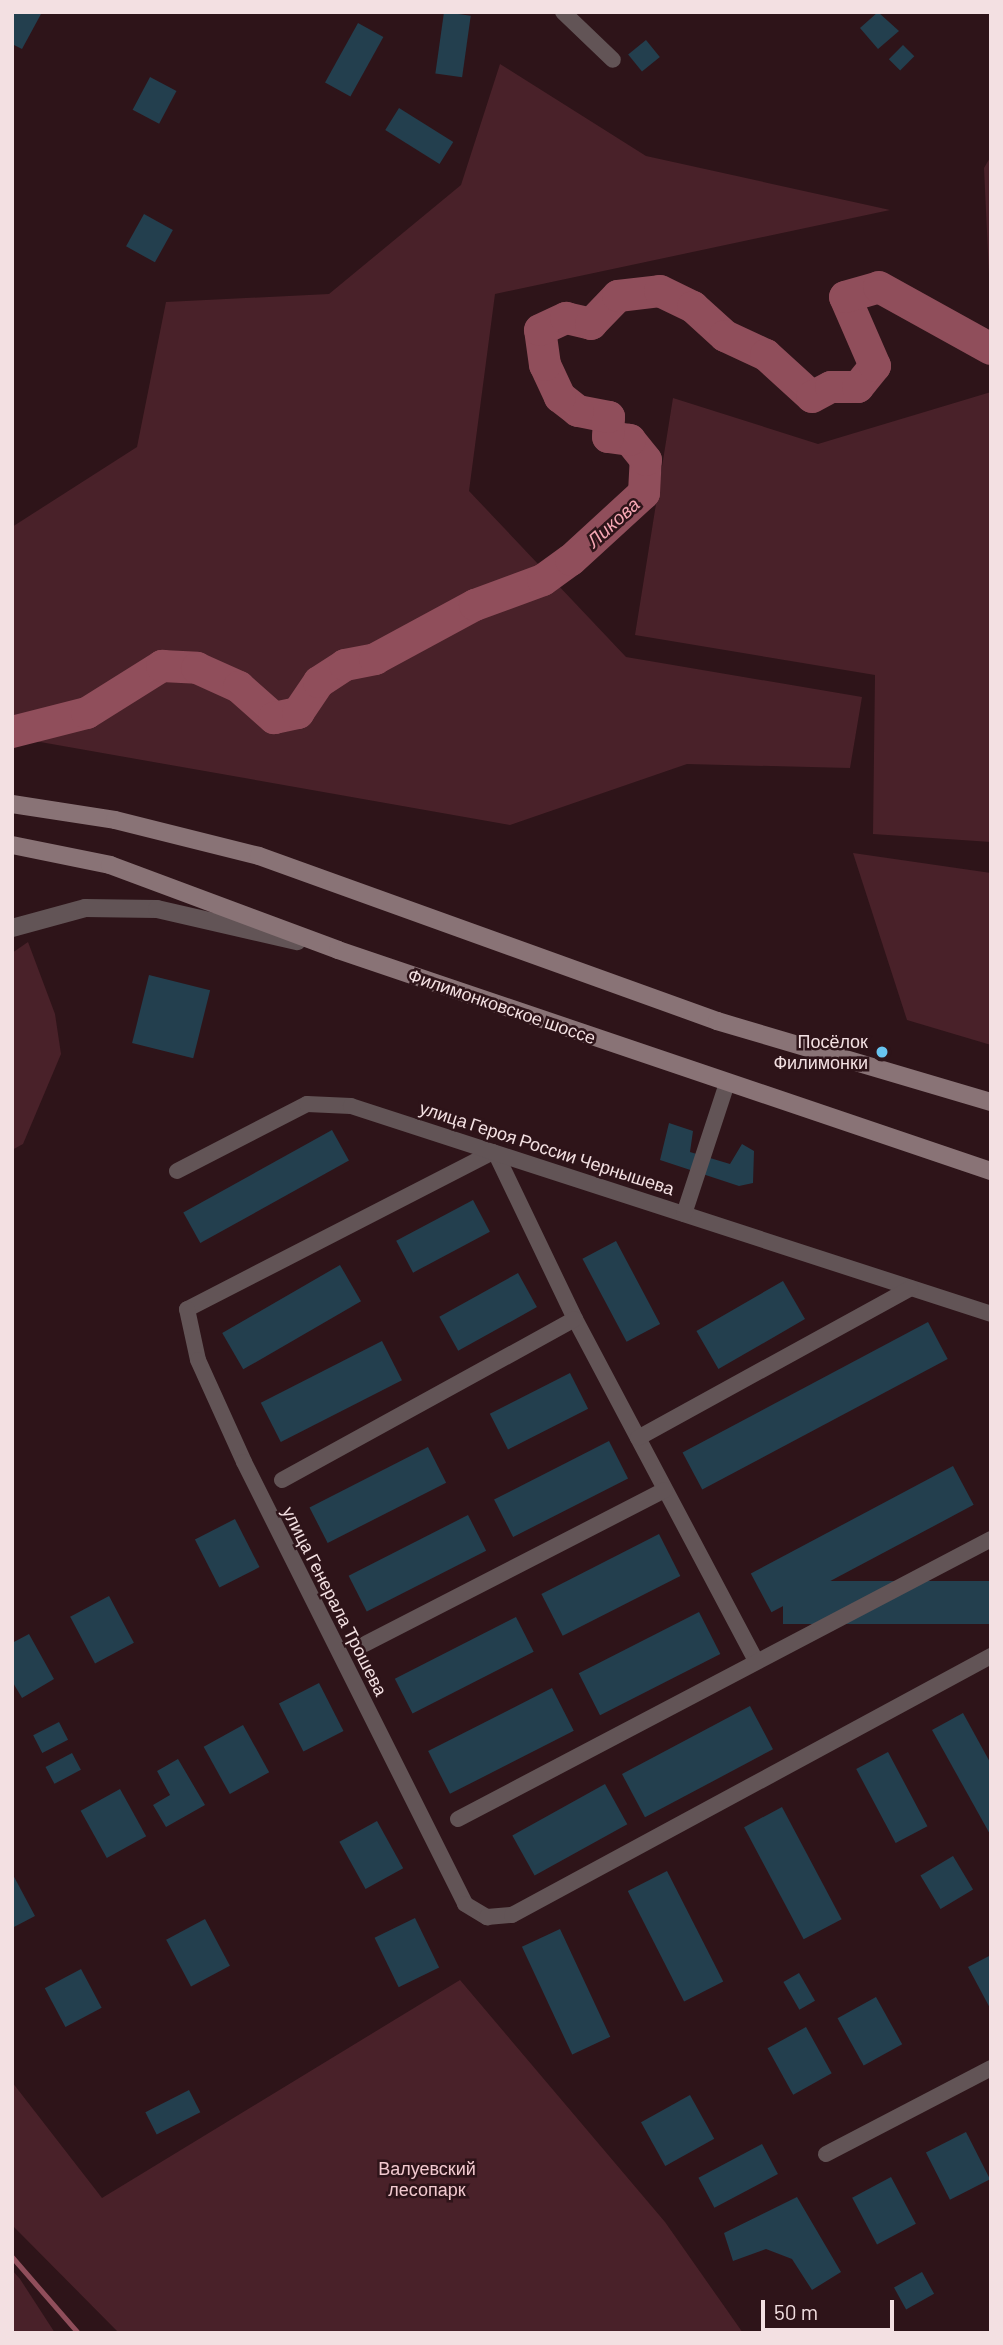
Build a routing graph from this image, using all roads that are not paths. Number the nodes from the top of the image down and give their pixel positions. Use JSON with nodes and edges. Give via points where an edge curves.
{"nodes":[{"id":1,"x":563,"y":12,"type":"edge"},
{"id":2,"x":613,"y":60,"type":"dead end"},
{"id":3,"x":12,"y":804,"type":"edge"},
{"id":4,"x":18,"y":846,"type":"edge"},
{"id":5,"x":16,"y":926,"type":"edge"},
{"id":6,"x":338,"y":950,"type":"junction"},
{"id":7,"x":727,"y":1083,"type":"junction"},
{"id":8,"x":991,"y":1102,"type":"edge"},
{"id":9,"x":495,"y":1153,"type":"junction"},
{"id":10,"x":177,"y":1171,"type":"dead end"},
{"id":11,"x":991,"y":1171,"type":"edge"},
{"id":12,"x":684,"y":1214,"type":"junction"},
{"id":13,"x":911,"y":1288,"type":"junction"},
{"id":14,"x":991,"y":1314,"type":"edge"},
{"id":15,"x":575,"y":1319,"type":"junction"},
{"id":16,"x":638,"y":1438,"type":"junction"},
{"id":17,"x":282,"y":1480,"type":"dead end"},
{"id":18,"x":665,"y":1490,"type":"junction"},
{"id":19,"x":991,"y":1539,"type":"edge"},
{"id":20,"x":365,"y":1644,"type":"dead end"},
{"id":21,"x":991,"y":1656,"type":"edge"},
{"id":22,"x":756,"y":1661,"type":"junction"},
{"id":23,"x":458,"y":1819,"type":"dead end"},
{"id":24,"x":991,"y":2068,"type":"edge"},
{"id":25,"x":826,"y":2154,"type":"dead end"}],
"edges":[{"from":1,"to":2,"type":"street"},
{"from":3,"to":8,"type":"main road","via":[[260,856],[717,1021]]},
{"from":4,"to":6,"type":"main road","name":"Филимонковское шоссе","via":[[110,865]]},
{"from":5,"to":6,"type":"street","via":[[85,908],[157,909]]},
{"from":6,"to":7,"type":"main road","name":"Филимонковское шоссе"},
{"from":7,"to":11,"type":"main road","name":"Филимонковское шоссе"},
{"from":7,"to":12,"type":"street"},
{"from":9,"to":10,"type":"street","name":"улица Героя России Чернышева","via":[[351,1105],[307,1104]]},
{"from":9,"to":12,"type":"street","name":"улица Героя России Чернышева"},
{"from":9,"to":15,"type":"street"},
{"from":9,"to":21,"type":"street","name":"улица Генерала Трошева","via":[[187,1309],[198,1360],[244,1462],[465,1904],[487,1917],[512,1915]]},
{"from":12,"to":13,"type":"street","name":"улица Героя России Чернышева"},
{"from":13,"to":14,"type":"street","name":"улица Героя России Чернышева"},
{"from":13,"to":16,"type":"street"},
{"from":15,"to":16,"type":"street"},
{"from":15,"to":17,"type":"street"},
{"from":16,"to":18,"type":"street"},
{"from":18,"to":20,"type":"street"},
{"from":18,"to":22,"type":"street"},
{"from":19,"to":22,"type":"street"},
{"from":22,"to":23,"type":"street"},
{"from":24,"to":25,"type":"street"}]}
